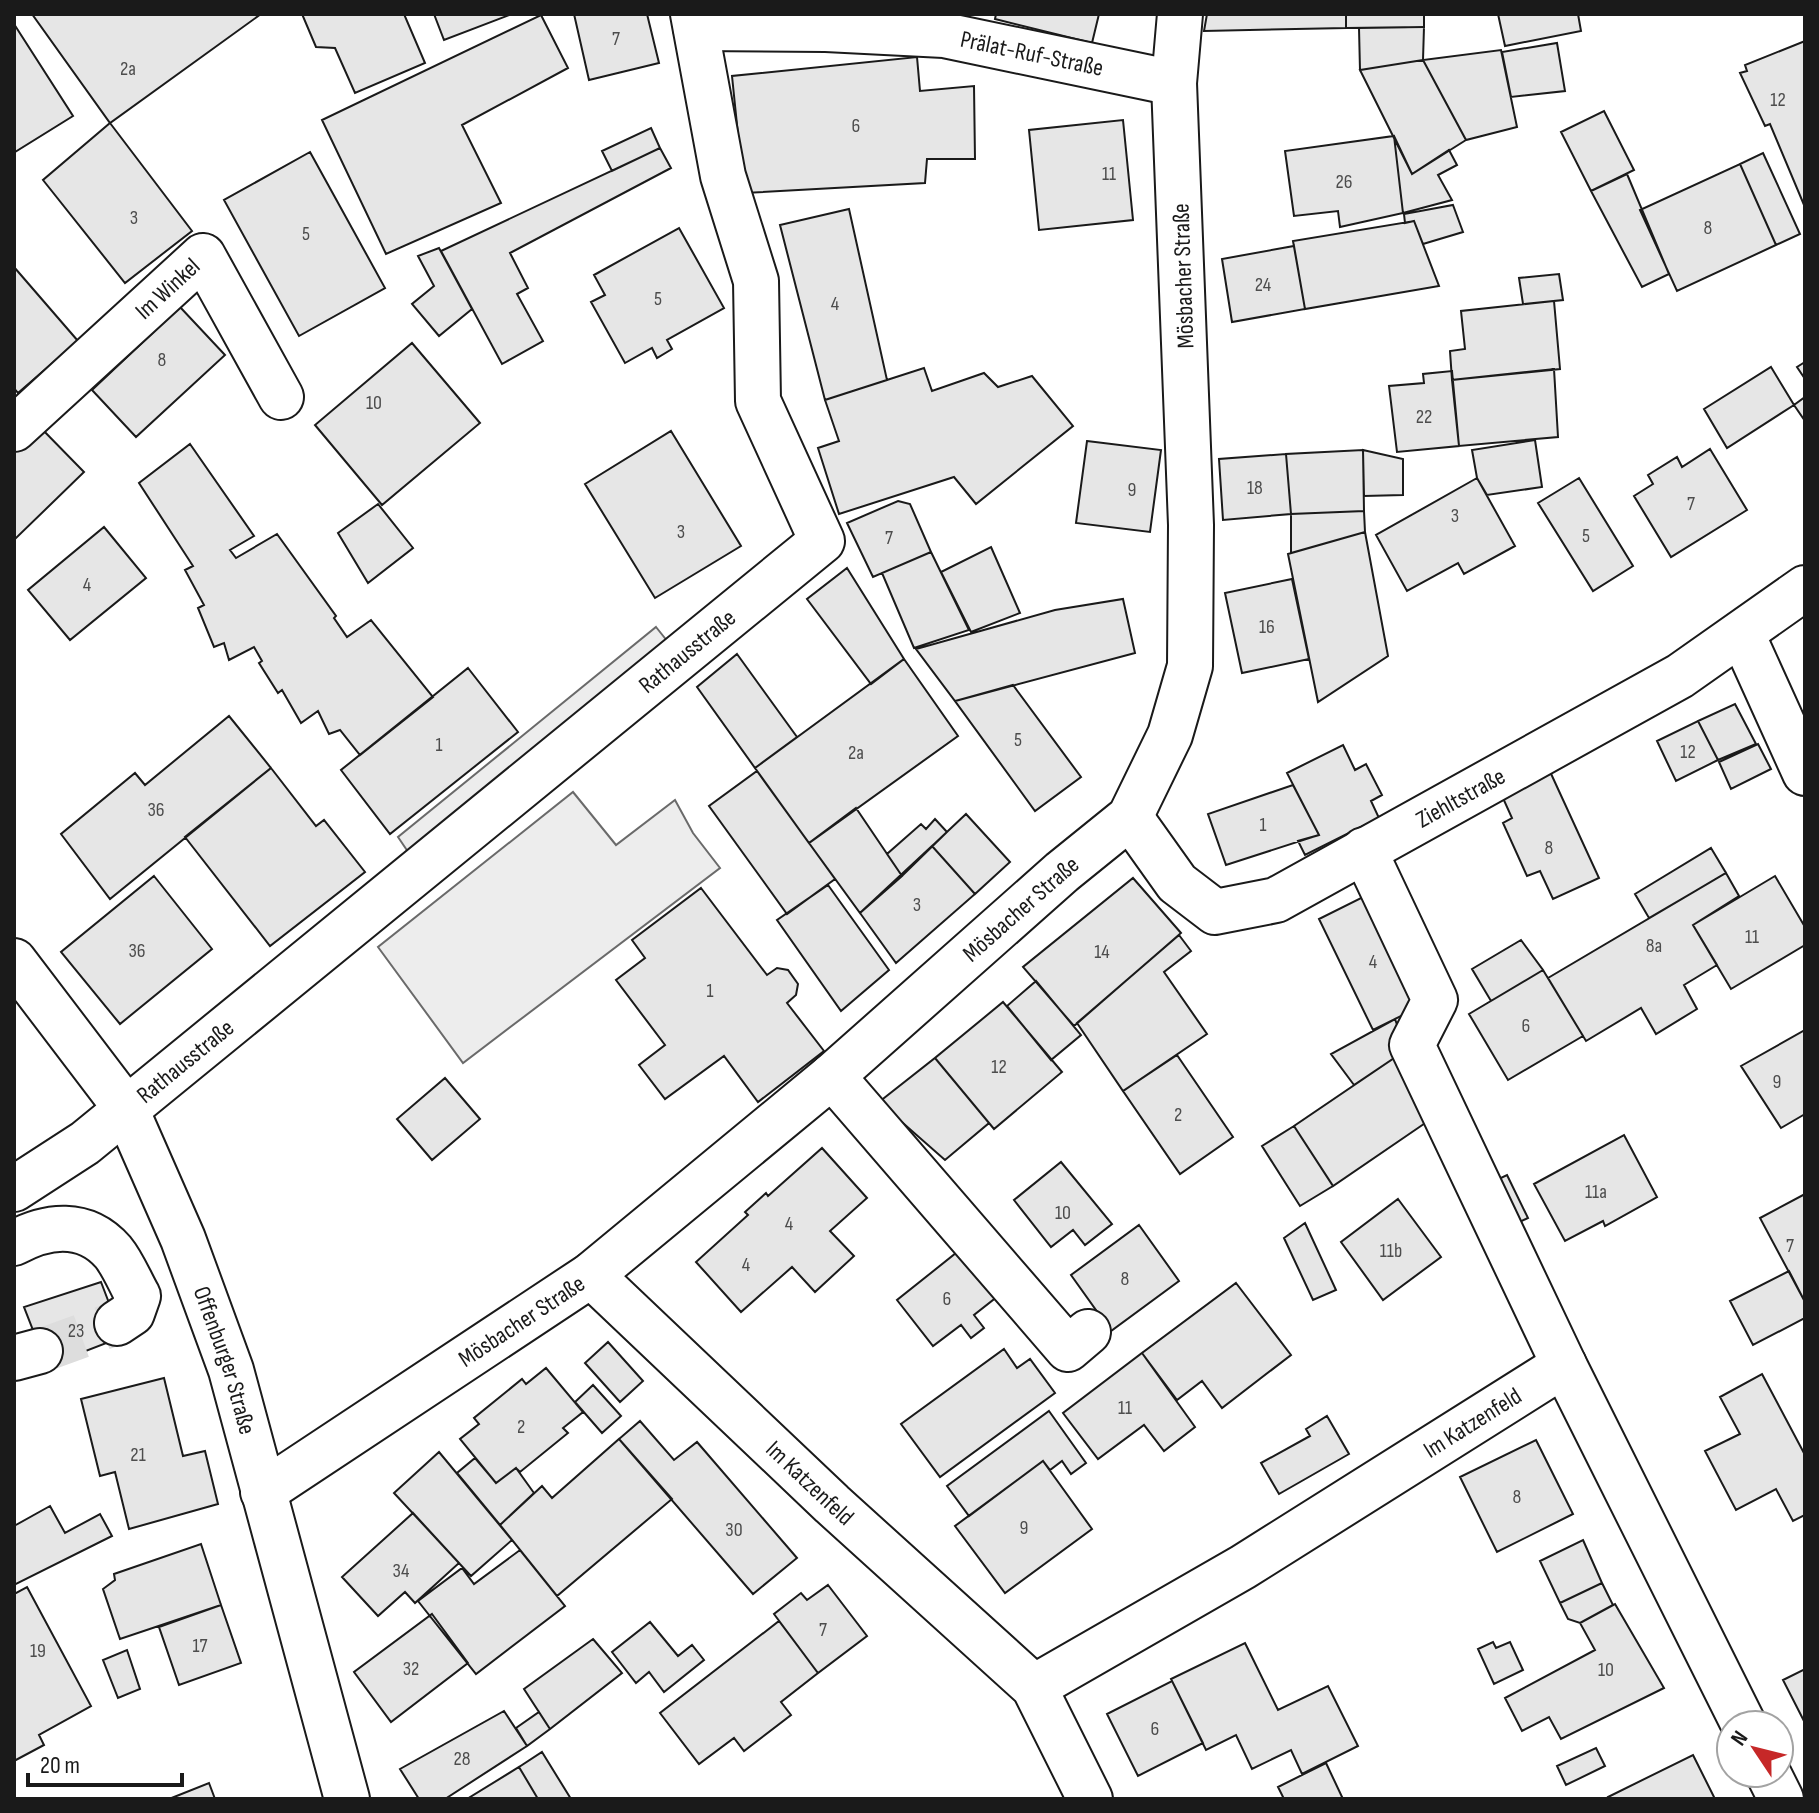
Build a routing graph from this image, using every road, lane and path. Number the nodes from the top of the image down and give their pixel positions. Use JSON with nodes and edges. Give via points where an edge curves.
{"nodes":[{"id":1,"x":1180,"y":14,"type":"edge"},
{"id":2,"x":695,"y":21,"type":"edge"},
{"id":3,"x":1174,"y":83,"type":"junction"},
{"id":4,"x":281,"y":397,"type":"dead end"},
{"id":5,"x":14,"y":429,"type":"edge"},
{"id":6,"x":1805,"y":588,"type":"edge"},
{"id":7,"x":1742,"y":634,"type":"junction"},
{"id":8,"x":1805,"y":773,"type":"edge"},
{"id":9,"x":1130,"y":817,"type":"junction"},
{"id":10,"x":1364,"y":850,"type":"junction"},
{"id":11,"x":14,"y":961,"type":"edge"},
{"id":12,"x":832,"y":1076,"type":"junction"},
{"id":13,"x":125,"y":1107,"type":"junction"},
{"id":14,"x":14,"y":1189,"type":"edge"},
{"id":15,"x":14,"y":1243,"type":"edge"},
{"id":16,"x":591,"y":1275,"type":"junction"},
{"id":17,"x":117,"y":1323,"type":"tunnel mouth"},
{"id":18,"x":1088,"y":1332,"type":"dead end"},
{"id":19,"x":1564,"y":1365,"type":"junction"},
{"id":20,"x":263,"y":1492,"type":"junction"},
{"id":21,"x":1034,"y":1687,"type":"junction"},
{"id":22,"x":1736,"y":1709,"type":"edge"},
{"id":23,"x":347,"y":1799,"type":"edge"},
{"id":24,"x":1090,"y":1799,"type":"edge"}],
"edges":[{"from":1,"to":3,"type":"street","name":"Mösbacher Straße"},
{"from":2,"to":3,"type":"street","name":"Prälat-Ruf-Straße","via":[[944,35]]},
{"from":2,"to":13,"type":"street","name":"Rathausstraße","via":[[723,176],[756,281],[758,401],[822,541]]},
{"from":3,"to":9,"type":"street","name":"Mösbacher Straße","via":[[1190,509],[1190,666],[1170,735]]},
{"from":4,"to":5,"type":"street","name":"Im Winkel","via":[[203,256]]},
{"from":6,"to":7,"type":"street","name":"Ziehltstraße"},
{"from":7,"to":8,"type":"street"},
{"from":7,"to":10,"type":"street","name":"Ziehltstraße","via":[[1594,726]]},
{"from":9,"to":10,"type":"street","name":"Ziehltstraße","via":[[1177,883],[1215,912],[1276,900]]},
{"from":9,"to":12,"type":"street","name":"Mösbacher Straße"},
{"from":10,"to":19,"type":"street","via":[[1435,1000],[1412,1045]]},
{"from":11,"to":13,"type":"street","name":"Offenburger Straße"},
{"from":12,"to":16,"type":"street","name":"Mösbacher Straße"},
{"from":12,"to":18,"type":"street","via":[[1068,1349]]},
{"from":13,"to":14,"type":"street","via":[[85,1143]]},
{"from":13,"to":20,"type":"street","name":"Offenburger Straße","via":[[219,1335]]},
{"from":15,"to":17,"type":"street","via":[[57,1226],[91,1236],[112,1251],[138,1296],[132,1313]]},
{"from":16,"to":20,"type":"street","name":"Mösbacher Straße"},
{"from":16,"to":21,"type":"street","name":"Im Katzenfeld"},
{"from":19,"to":21,"type":"street","name":"Im Katzenfeld","via":[[1243,1567]]},
{"from":19,"to":22,"type":"street"},
{"from":20,"to":23,"type":"street","name":"Offenburger Straße"},
{"from":21,"to":24,"type":"street","name":"Im Katzenfeld"}]}
